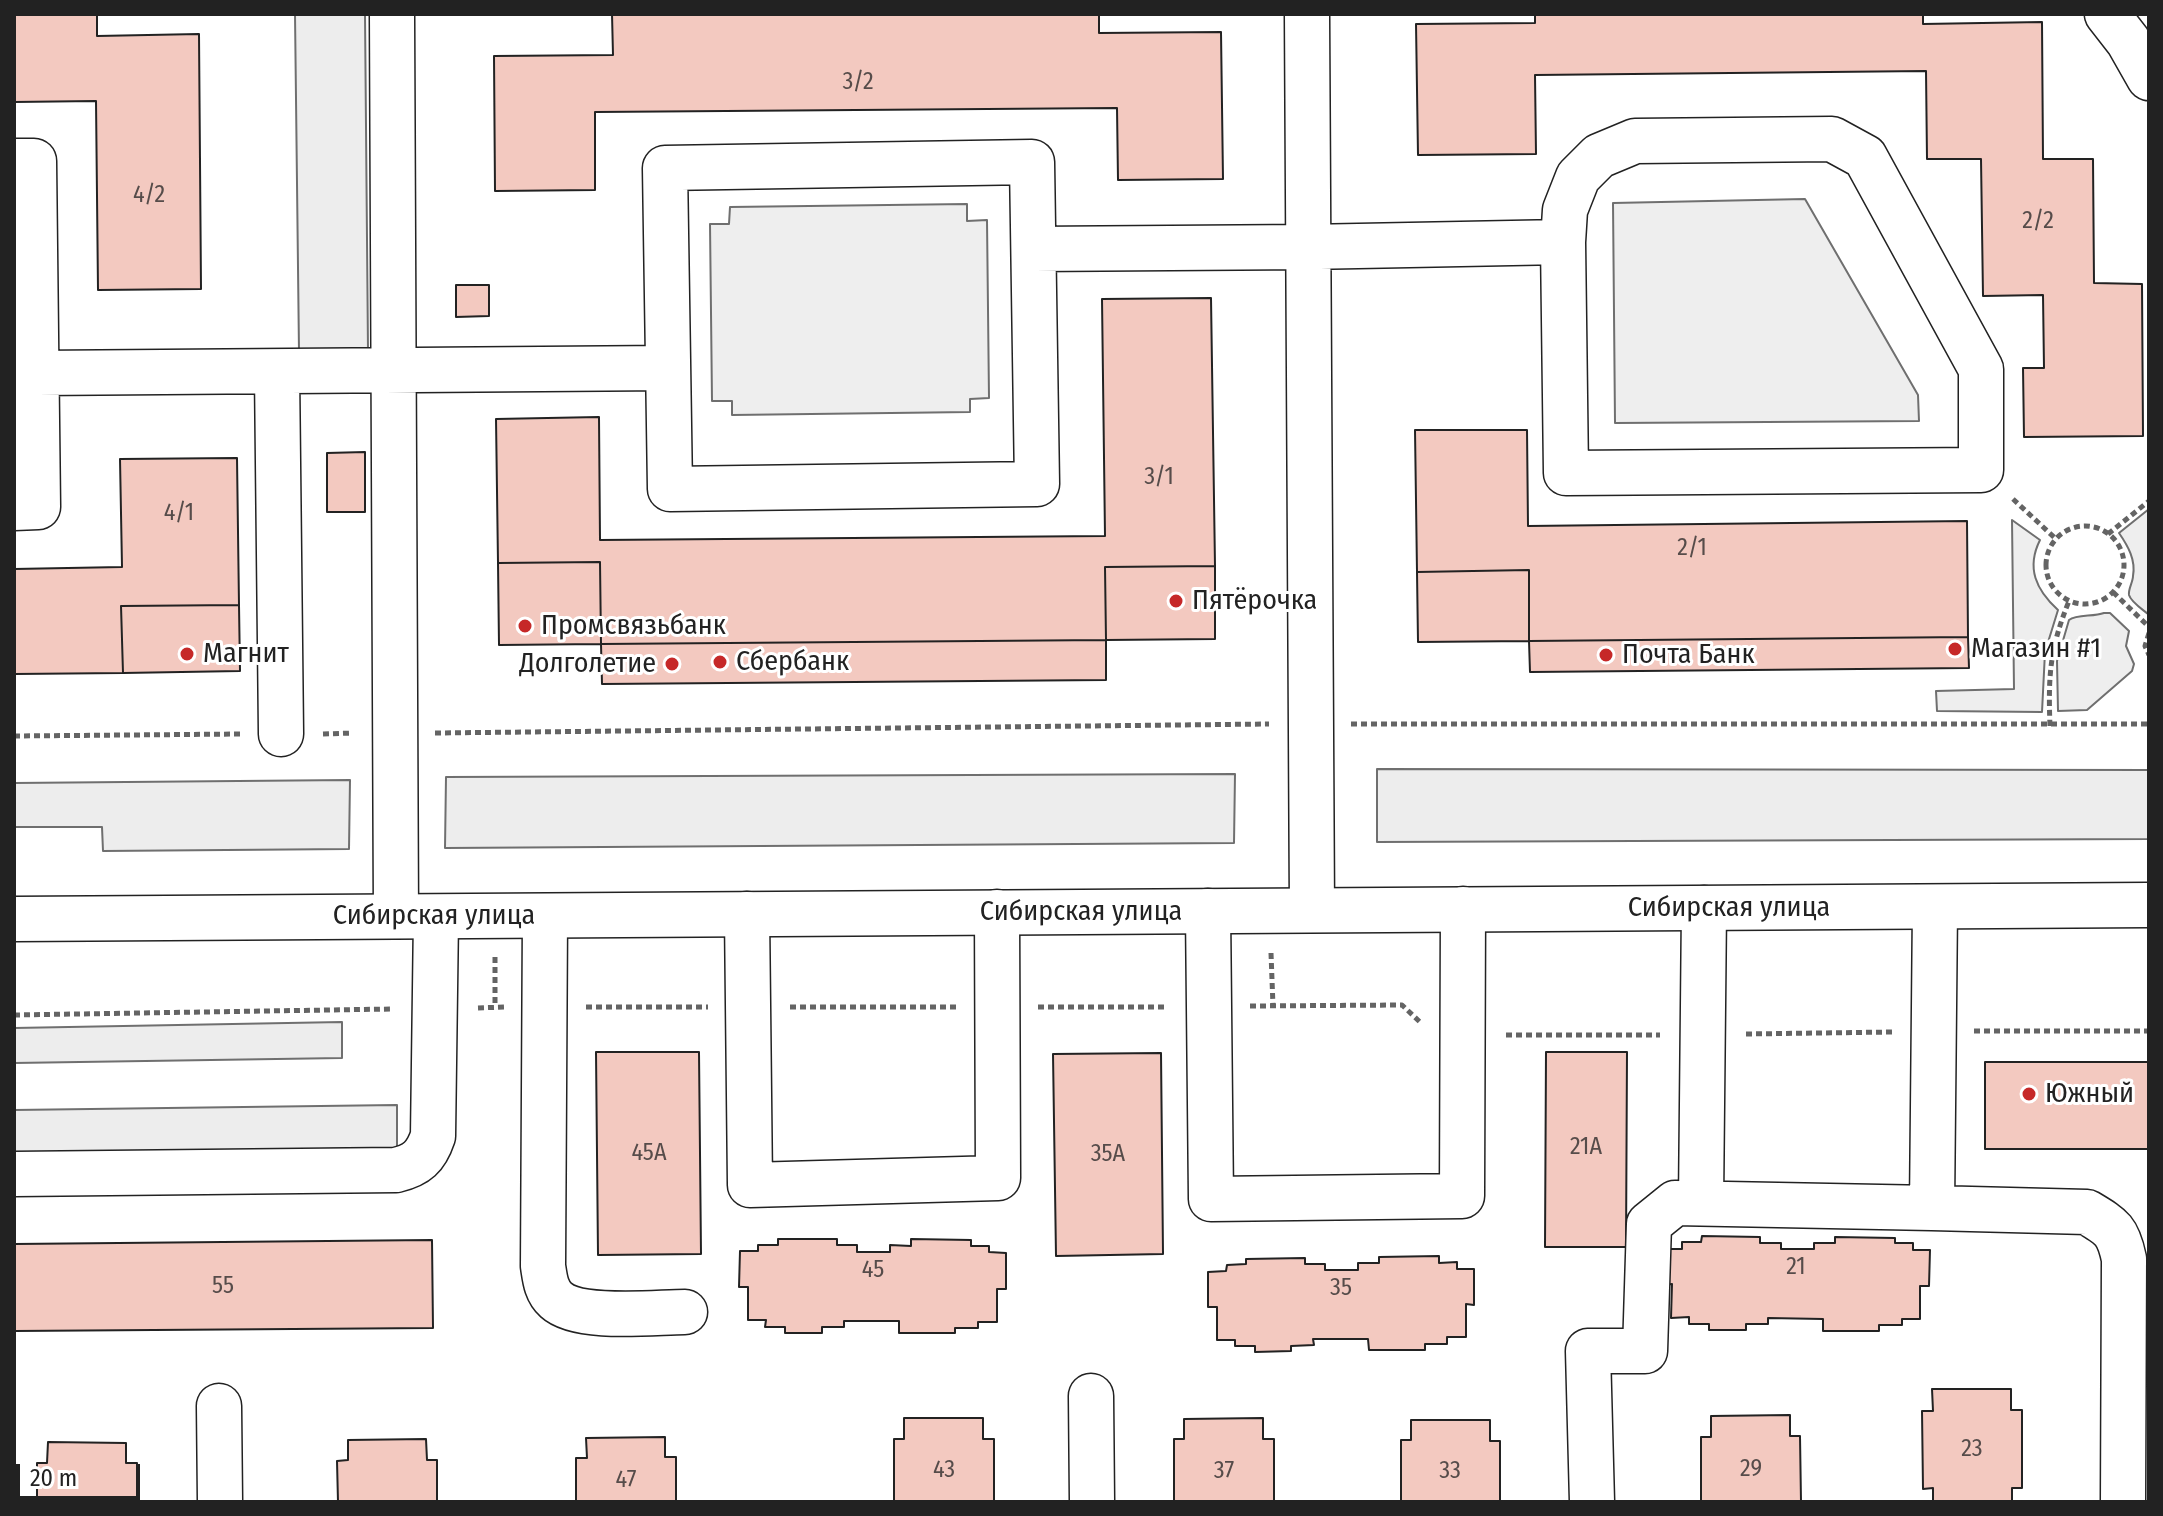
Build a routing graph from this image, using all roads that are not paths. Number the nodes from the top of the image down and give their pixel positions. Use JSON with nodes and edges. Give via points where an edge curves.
{"nodes":[{"id":1,"x":392,"y":14,"type":"edge"},
{"id":2,"x":1307,"y":14,"type":"edge"},
{"id":3,"x":14,"y":161,"type":"edge"},
{"id":4,"x":1563,"y":242,"type":"junction"},
{"id":5,"x":1307,"y":247,"type":"junction"},
{"id":6,"x":1034,"y":249,"type":"junction"},
{"id":7,"x":668,"y":368,"type":"junction"},
{"id":8,"x":393,"y":371,"type":"junction"},
{"id":9,"x":277,"y":372,"type":"junction"},
{"id":10,"x":37,"y":373,"type":"junction"},
{"id":11,"x":14,"y":508,"type":"edge"},
{"id":12,"x":281,"y":734,"type":"road end"},
{"id":13,"x":2149,"y":905,"type":"edge"},
{"id":14,"x":1935,"y":907,"type":"junction"},
{"id":15,"x":1704,"y":908,"type":"junction"},
{"id":16,"x":1463,"y":909,"type":"junction"},
{"id":17,"x":1312,"y":910,"type":"junction"},
{"id":18,"x":1208,"y":911,"type":"junction"},
{"id":19,"x":997,"y":912,"type":"junction"},
{"id":20,"x":747,"y":914,"type":"junction"},
{"id":21,"x":416,"y":916,"type":"junction"},
{"id":22,"x":545,"y":916,"type":"junction"},
{"id":23,"x":14,"y":919,"type":"edge"},
{"id":24,"x":14,"y":1174,"type":"edge"},
{"id":25,"x":1701,"y":1202,"type":"junction"},
{"id":26,"x":1932,"y":1208,"type":"junction"},
{"id":27,"x":685,"y":1312,"type":"dead end"},
{"id":28,"x":1091,"y":1396,"type":"dead end"},
{"id":29,"x":219,"y":1406,"type":"dead end"},
{"id":30,"x":2132,"y":1497,"type":"edge"},
{"id":31,"x":220,"y":1502,"type":"edge"},
{"id":32,"x":1092,"y":1502,"type":"edge"},
{"id":33,"x":1592,"y":1502,"type":"edge"}],
"edges":[{"from":1,"to":8,"type":"main road"},
{"from":2,"to":5,"type":"main road"},
{"from":3,"to":10,"type":"main road","via":[[34,161]]},
{"from":4,"to":4,"type":"main road","via":[[1565,210],[1578,177],[1599,156],[1635,141],[1832,139],[1865,157],[1981,369],[1981,470],[1566,473]]},
{"from":4,"to":5,"type":"main road"},
{"from":5,"to":6,"type":"main road"},
{"from":5,"to":17,"type":"main road"},
{"from":6,"to":7,"type":"main road","via":[[1032,162],[665,168]]},
{"from":6,"to":7,"type":"main road","via":[[1037,484],[670,489]]},
{"from":7,"to":8,"type":"main road"},
{"from":8,"to":9,"type":"main road"},
{"from":8,"to":21,"type":"main road","via":[[397,733]]},
{"from":9,"to":10,"type":"main road"},
{"from":9,"to":12,"type":"main road"},
{"from":10,"to":11,"type":"main road","via":[[38,507]]},
{"from":13,"to":14,"type":"main road","name":"Сибирская улица"},
{"from":14,"to":15,"type":"main road","name":"Сибирская улица"},
{"from":14,"to":26,"type":"main road"},
{"from":15,"to":16,"type":"main road","name":"Сибирская улица"},
{"from":15,"to":25,"type":"main road"},
{"from":16,"to":17,"type":"main road","name":"Сибирская улица"},
{"from":16,"to":18,"type":"main road","via":[[1462,1196],[1211,1199]]},
{"from":17,"to":18,"type":"main road","name":"Сибирская улица"},
{"from":18,"to":19,"type":"main road","name":"Сибирская улица"},
{"from":19,"to":20,"type":"main road","name":"Сибирская улица"},
{"from":19,"to":20,"type":"main road","via":[[998,1178],[750,1185]]},
{"from":20,"to":22,"type":"main road","name":"Сибирская улица"},
{"from":21,"to":22,"type":"main road","name":"Сибирская улица"},
{"from":21,"to":23,"type":"main road","name":"Сибирская улица"},
{"from":21,"to":24,"type":"main road","via":[[435,1009],[433,1136],[427,1153],[414,1165],[396,1170]]},
{"from":22,"to":27,"type":"main road","via":[[547,1289],[558,1302],[576,1310]]},
{"from":25,"to":26,"type":"main road"},
{"from":25,"to":33,"type":"main road","via":[[1675,1203],[1649,1224],[1645,1351],[1588,1351]]},
{"from":26,"to":30,"type":"main road","via":[[2087,1212],[2119,1238]]},
{"from":28,"to":32,"type":"main road"},
{"from":29,"to":31,"type":"main road"}]}
